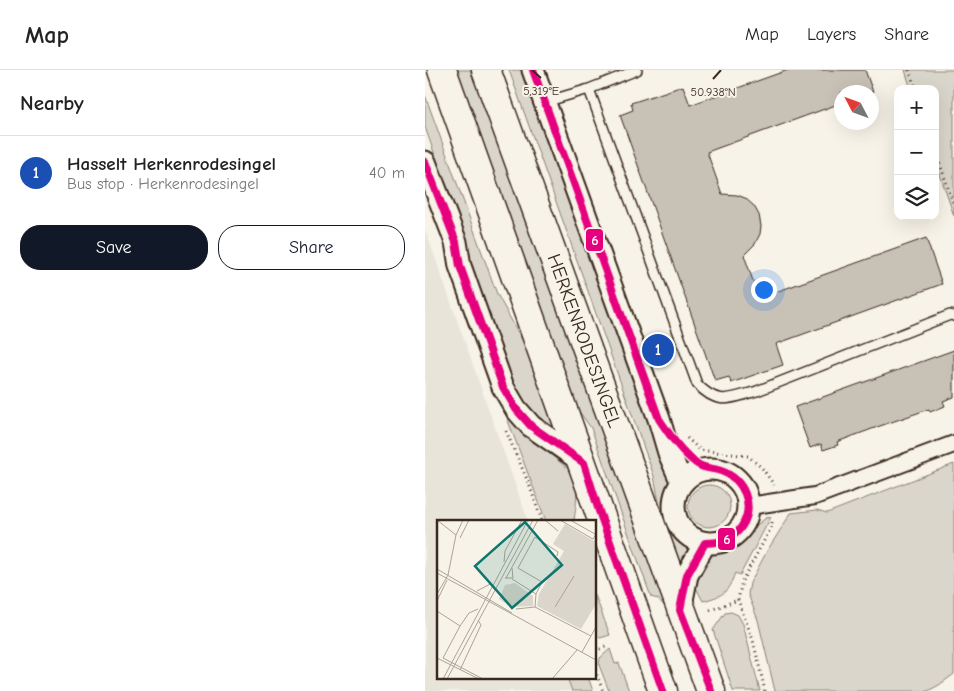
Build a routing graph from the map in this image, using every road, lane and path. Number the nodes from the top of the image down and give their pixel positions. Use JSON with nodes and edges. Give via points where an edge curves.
{"nodes":[{"id":1,"x":442,"y":70,"type":"edge"},
{"id":2,"x":486,"y":70,"type":"edge"},
{"id":3,"x":533,"y":70,"type":"edge"},
{"id":4,"x":637,"y":70,"type":"edge"},
{"id":5,"x":909,"y":70,"type":"edge"},
{"id":6,"x":915,"y":85,"type":"edge"},
{"id":7,"x":589,"y":89,"type":"junction"},
{"id":8,"x":545,"y":102,"type":"junction"},
{"id":9,"x":939,"y":161,"type":"edge"},
{"id":10,"x":425,"y":162,"type":"edge"},
{"id":11,"x":954,"y":206,"type":"edge"},
{"id":12,"x":954,"y":316,"type":"edge"},
{"id":13,"x":659,"y":419,"type":"junction"},
{"id":14,"x":683,"y":433,"type":"dead end"},
{"id":15,"x":954,"y":444,"type":"edge"},
{"id":16,"x":584,"y":463,"type":"junction"},
{"id":17,"x":707,"y":469,"type":"junction"},
{"id":18,"x":682,"y":483,"type":"junction"},
{"id":19,"x":776,"y":502,"type":"junction"},
{"id":20,"x":749,"y":506,"type":"junction"},
{"id":21,"x":705,"y":543,"type":"junction"},
{"id":22,"x":738,"y":600,"type":"junction"},
{"id":23,"x":681,"y":610,"type":"junction"},
{"id":24,"x":709,"y":610,"type":"dead end"},
{"id":25,"x":608,"y":646,"type":"dead end"},
{"id":26,"x":596,"y":651,"type":"edge"},
{"id":27,"x":596,"y":673,"type":"edge"},
{"id":28,"x":603,"y":691,"type":"edge"},
{"id":29,"x":663,"y":691,"type":"edge"},
{"id":30,"x":711,"y":691,"type":"edge"},
{"id":31,"x":765,"y":691,"type":"edge"}],
"edges":[{"from":1,"to":16,"type":"highway"},
{"from":2,"to":23,"type":"highway","name":"HERKENRODESINGEL"},
{"from":3,"to":8,"type":"street"},
{"from":4,"to":7,"type":"lane"},
{"from":5,"to":6,"type":"path"},
{"from":7,"to":8,"type":"lane"},
{"from":7,"to":12,"type":"lane","via":[[697,384],[707,395],[725,400],[757,391]]},
{"from":8,"to":13,"type":"street"},
{"from":9,"to":11,"type":"path"},
{"from":10,"to":16,"type":"street","via":[[456,242],[460,266],[503,387],[516,410],[531,426]]},
{"from":13,"to":17,"type":"street","via":[[688,458]]},
{"from":13,"to":18,"type":"street"},
{"from":14,"to":19,"type":"path","via":[[700,450],[749,456],[774,484]]},
{"from":15,"to":19,"type":"street","via":[[815,496]]},
{"from":16,"to":29,"type":"highway"},
{"from":17,"to":18,"type":"street","via":[[691,474]]},
{"from":17,"to":20,"type":"street","via":[[733,476],[742,486]]},
{"from":18,"to":21,"type":"street","via":[[674,506],[676,520],[692,539]]},
{"from":19,"to":20,"type":"street"},
{"from":19,"to":22,"type":"path","via":[[771,528],[742,581]]},
{"from":20,"to":21,"type":"street","via":[[742,527],[732,537]]},
{"from":21,"to":23,"type":"street","via":[[687,575]]},
{"from":22,"to":24,"type":"path"},
{"from":22,"to":31,"type":"path","via":[[753,640]]},
{"from":23,"to":30,"type":"highway","name":"HERKENRODESINGEL"},
{"from":25,"to":26,"type":"path"},
{"from":27,"to":28,"type":"path"}]}
